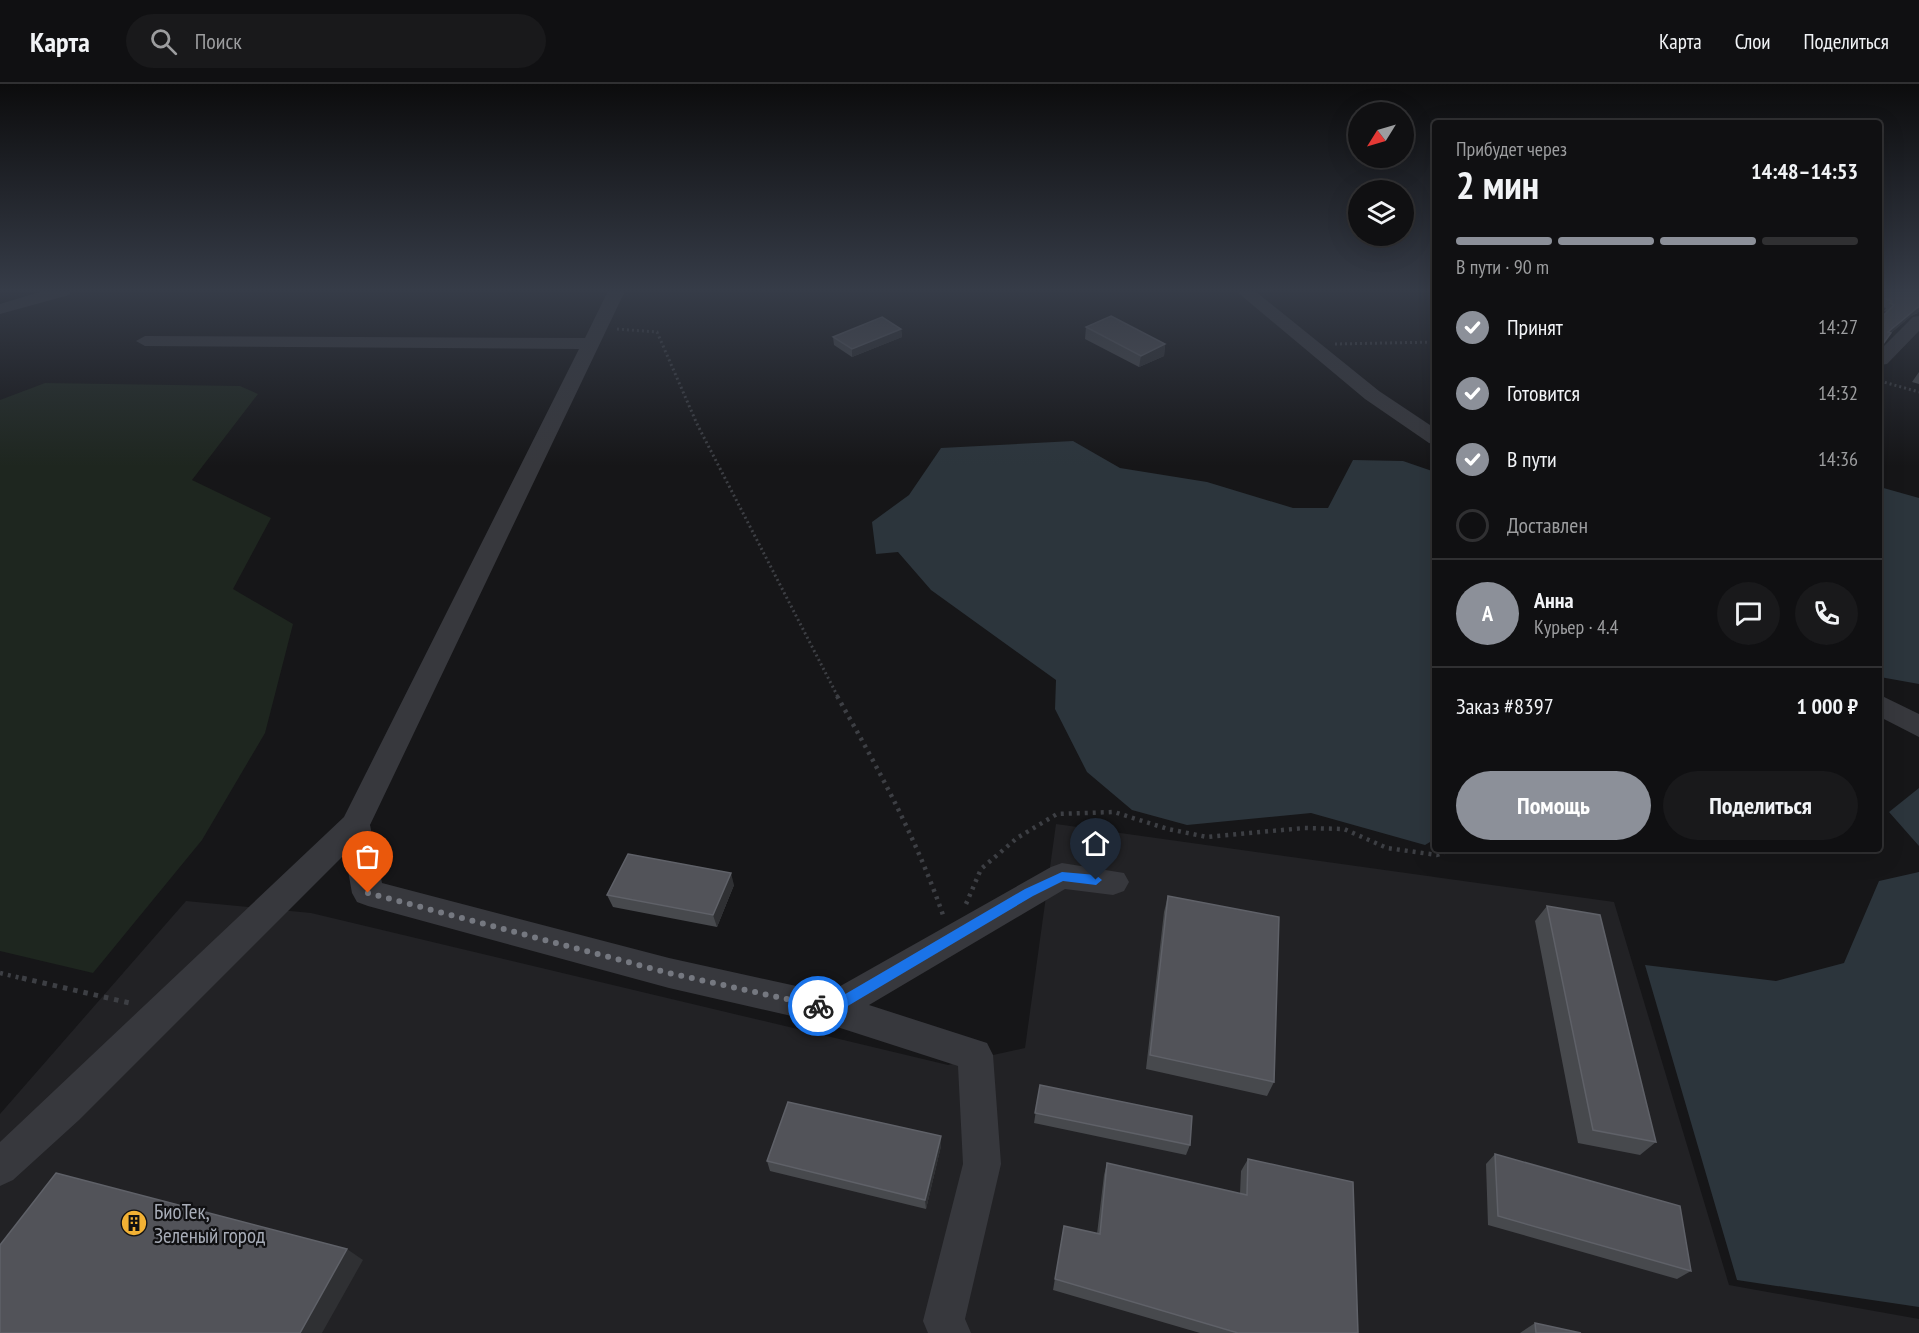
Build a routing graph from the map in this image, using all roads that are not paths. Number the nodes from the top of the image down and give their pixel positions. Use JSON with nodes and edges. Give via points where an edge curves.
{"nodes":[{"id":1,"x":588,"y":349,"type":"edge"},
{"id":2,"x":1315,"y":349,"type":"edge"},
{"id":3,"x":1432,"y":436,"type":"edge"},
{"id":4,"x":1882,"y":706,"type":"edge"},
{"id":5,"x":1919,"y":727,"type":"edge"},
{"id":6,"x":356,"y":825,"type":"junction"},
{"id":7,"x":1113,"y":882,"type":"dead end"},
{"id":8,"x":831,"y":1009,"type":"junction"},
{"id":9,"x":0,"y":1167,"type":"edge"},
{"id":10,"x":950,"y":1333,"type":"edge"}],
"edges":[{"from":1,"to":6,"type":"street"},
{"from":2,"to":3,"type":"street"},
{"from":4,"to":5,"type":"street"},
{"from":6,"to":8,"type":"street","via":[[368,893],[669,973]]},
{"from":6,"to":9,"type":"street"},
{"from":7,"to":8,"type":"street","via":[[1062,876]]},
{"from":8,"to":10,"type":"street","via":[[975,1054],[982,1164],[944,1321]]}]}
